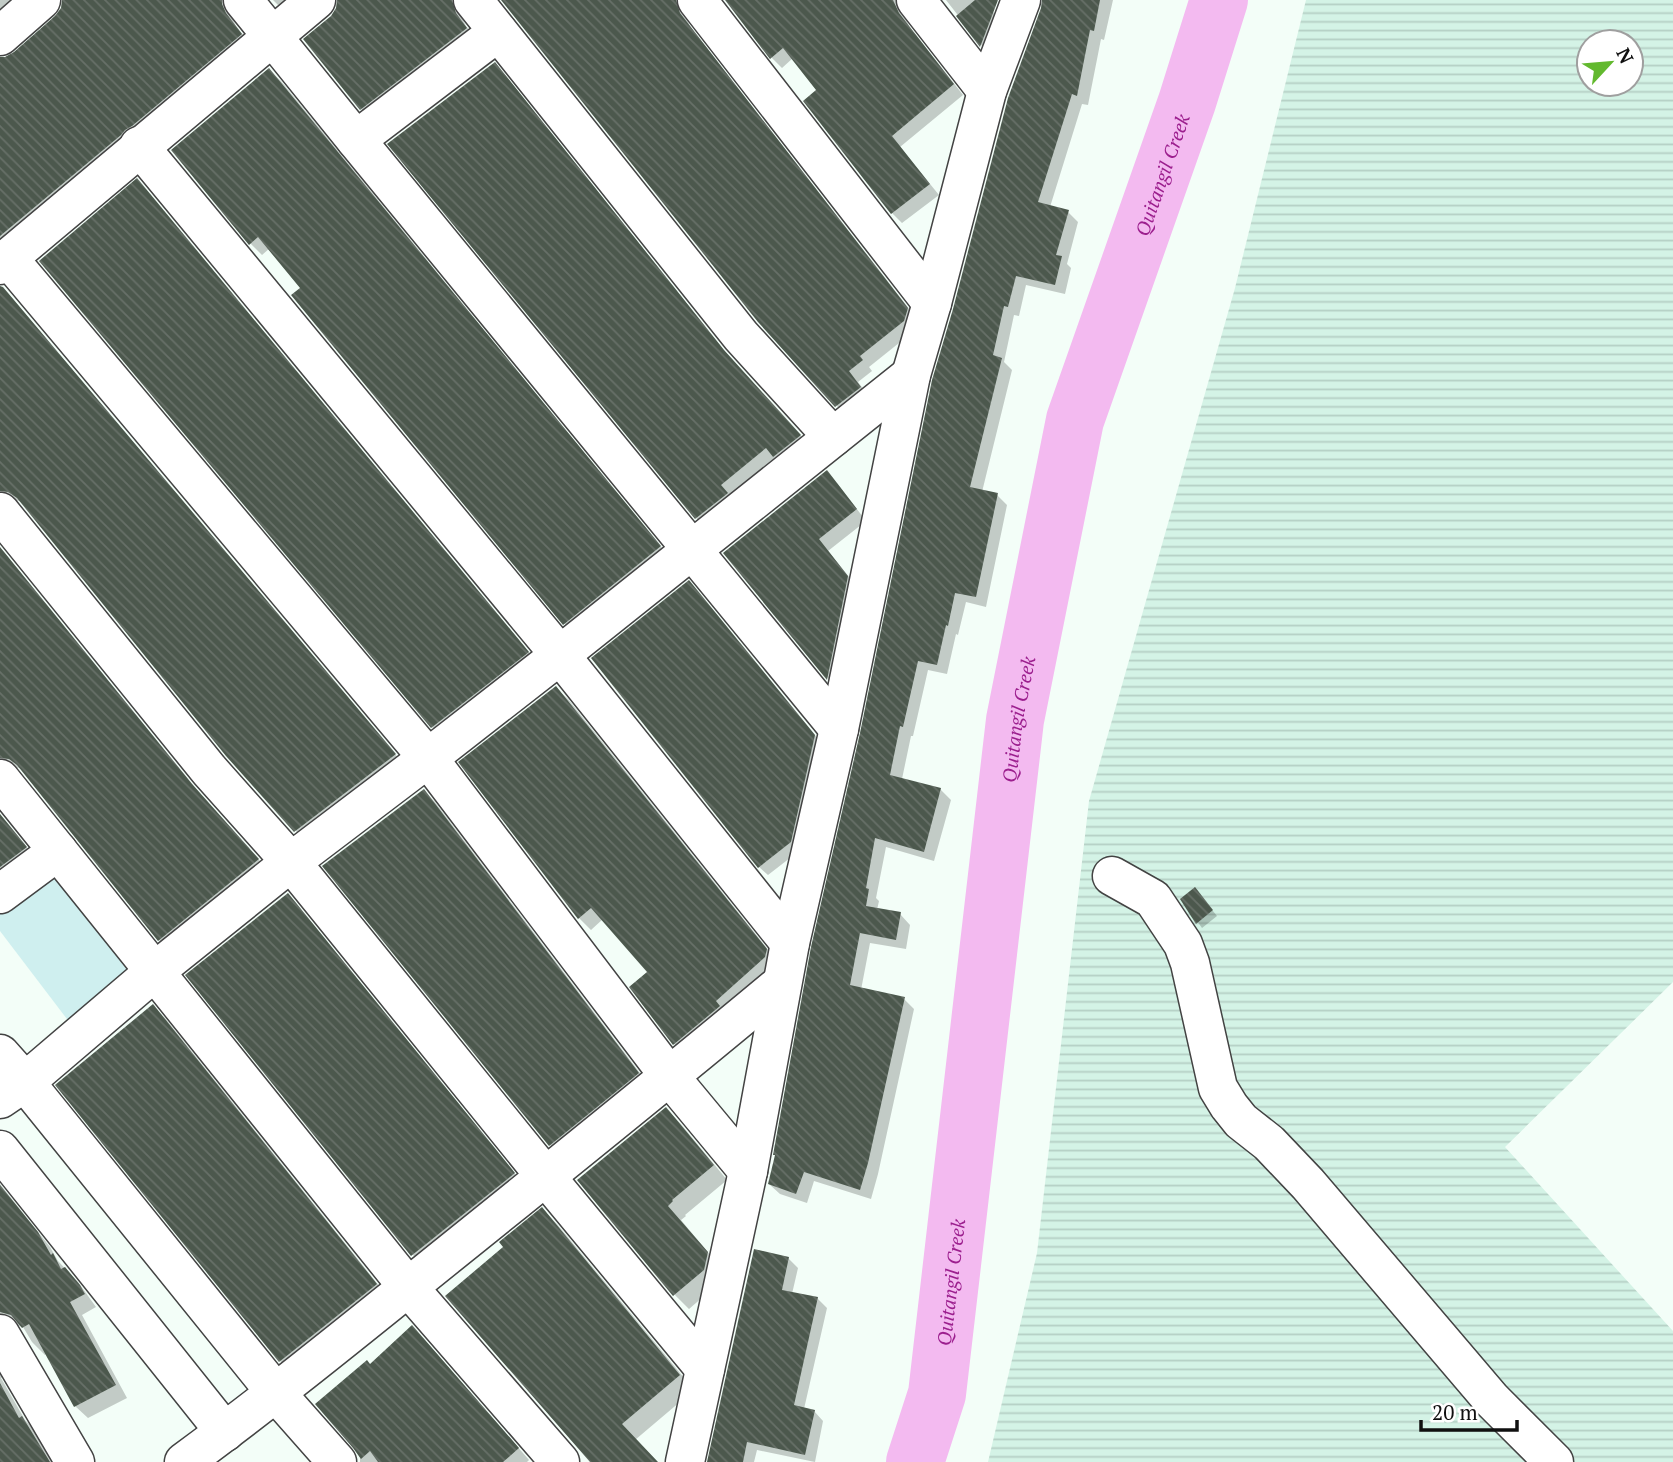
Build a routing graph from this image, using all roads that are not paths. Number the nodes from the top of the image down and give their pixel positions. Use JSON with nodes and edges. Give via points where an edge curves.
{"nodes":[{"id":1,"x":41,"y":0,"type":"edge"},
{"id":2,"x":243,"y":0,"type":"edge"},
{"id":3,"x":316,"y":0,"type":"edge"},
{"id":4,"x":473,"y":0,"type":"edge"},
{"id":5,"x":697,"y":0,"type":"edge"},
{"id":6,"x":916,"y":0,"type":"edge"},
{"id":7,"x":1021,"y":0,"type":"edge"},
{"id":8,"x":498,"y":32,"type":"junction"},
{"id":9,"x":0,"y":36,"type":"edge"},
{"id":10,"x":272,"y":36,"type":"junction"},
{"id":11,"x":987,"y":91,"type":"junction"},
{"id":12,"x":356,"y":140,"type":"junction"},
{"id":13,"x":139,"y":146,"type":"junction"},
{"id":14,"x":4,"y":261,"type":"edge"},
{"id":15,"x":932,"y":303,"type":"junction"},
{"id":16,"x":911,"y":375,"type":"junction"},
{"id":17,"x":833,"y":437,"type":"junction"},
{"id":18,"x":0,"y":512,"type":"edge"},
{"id":19,"x":692,"y":550,"type":"junction"},
{"id":20,"x":560,"y":656,"type":"junction"},
{"id":21,"x":839,"y":729,"type":"junction"},
{"id":22,"x":428,"y":758,"type":"junction"},
{"id":23,"x":0,"y":779,"type":"edge"},
{"id":24,"x":58,"y":851,"type":"junction"},
{"id":25,"x":291,"y":862,"type":"junction"},
{"id":26,"x":1112,"y":876,"type":"dead end"},
{"id":27,"x":0,"y":894,"type":"edge"},
{"id":28,"x":790,"y":943,"type":"junction"},
{"id":29,"x":154,"y":972,"type":"junction"},
{"id":30,"x":782,"y":983,"type":"junction"},
{"id":31,"x":0,"y":1054,"type":"edge"},
{"id":32,"x":670,"y":1077,"type":"junction"},
{"id":33,"x":12,"y":1090,"type":"edge"},
{"id":34,"x":0,"y":1150,"type":"edge"},
{"id":35,"x":748,"y":1171,"type":"junction"},
{"id":36,"x":546,"y":1177,"type":"junction"},
{"id":37,"x":408,"y":1287,"type":"junction"},
{"id":38,"x":0,"y":1334,"type":"edge"},
{"id":39,"x":705,"y":1369,"type":"junction"},
{"id":40,"x":276,"y":1393,"type":"junction"},
{"id":41,"x":209,"y":1450,"type":"edge"},
{"id":42,"x":75,"y":1462,"type":"edge"},
{"id":43,"x":337,"y":1462,"type":"edge"},
{"id":44,"x":560,"y":1462,"type":"edge"},
{"id":45,"x":685,"y":1462,"type":"edge"},
{"id":46,"x":1555,"y":1462,"type":"edge"}],
"edges":[{"from":1,"to":9,"type":"street"},
{"from":2,"to":10,"type":"street"},
{"from":3,"to":10,"type":"street"},
{"from":4,"to":8,"type":"street"},
{"from":5,"to":15,"type":"street"},
{"from":6,"to":11,"type":"street"},
{"from":7,"to":11,"type":"street"},
{"from":8,"to":12,"type":"street"},
{"from":8,"to":17,"type":"street","via":[[741,336]]},
{"from":10,"to":12,"type":"street"},
{"from":10,"to":13,"type":"street"},
{"from":11,"to":15,"type":"street"},
{"from":12,"to":19,"type":"street"},
{"from":13,"to":14,"type":"street"},
{"from":13,"to":20,"type":"street"},
{"from":14,"to":22,"type":"street"},
{"from":15,"to":16,"type":"street"},
{"from":16,"to":17,"type":"street"},
{"from":16,"to":21,"type":"street"},
{"from":17,"to":19,"type":"street"},
{"from":18,"to":25,"type":"street","via":[[209,770]]},
{"from":19,"to":20,"type":"street"},
{"from":19,"to":21,"type":"street"},
{"from":20,"to":22,"type":"street"},
{"from":20,"to":28,"type":"street"},
{"from":21,"to":28,"type":"street"},
{"from":22,"to":25,"type":"street"},
{"from":22,"to":32,"type":"street"},
{"from":23,"to":24,"type":"street"},
{"from":24,"to":27,"type":"street"},
{"from":24,"to":29,"type":"street"},
{"from":25,"to":29,"type":"street"},
{"from":25,"to":36,"type":"street"},
{"from":26,"to":46,"type":"street","via":[[1153,899],[1183,943],[1218,1088],[1235,1114],[1308,1184],[1492,1400]]},
{"from":28,"to":30,"type":"street"},
{"from":29,"to":33,"type":"street"},
{"from":29,"to":37,"type":"street"},
{"from":30,"to":32,"type":"street"},
{"from":30,"to":35,"type":"street"},
{"from":31,"to":33,"type":"street"},
{"from":32,"to":35,"type":"street"},
{"from":32,"to":36,"type":"street"},
{"from":33,"to":40,"type":"street"},
{"from":34,"to":41,"type":"street"},
{"from":35,"to":39,"type":"street"},
{"from":36,"to":37,"type":"street"},
{"from":36,"to":39,"type":"street"},
{"from":37,"to":40,"type":"street"},
{"from":37,"to":44,"type":"street"},
{"from":38,"to":42,"type":"street"},
{"from":39,"to":45,"type":"street"},
{"from":40,"to":41,"type":"street"},
{"from":40,"to":43,"type":"street"}]}
